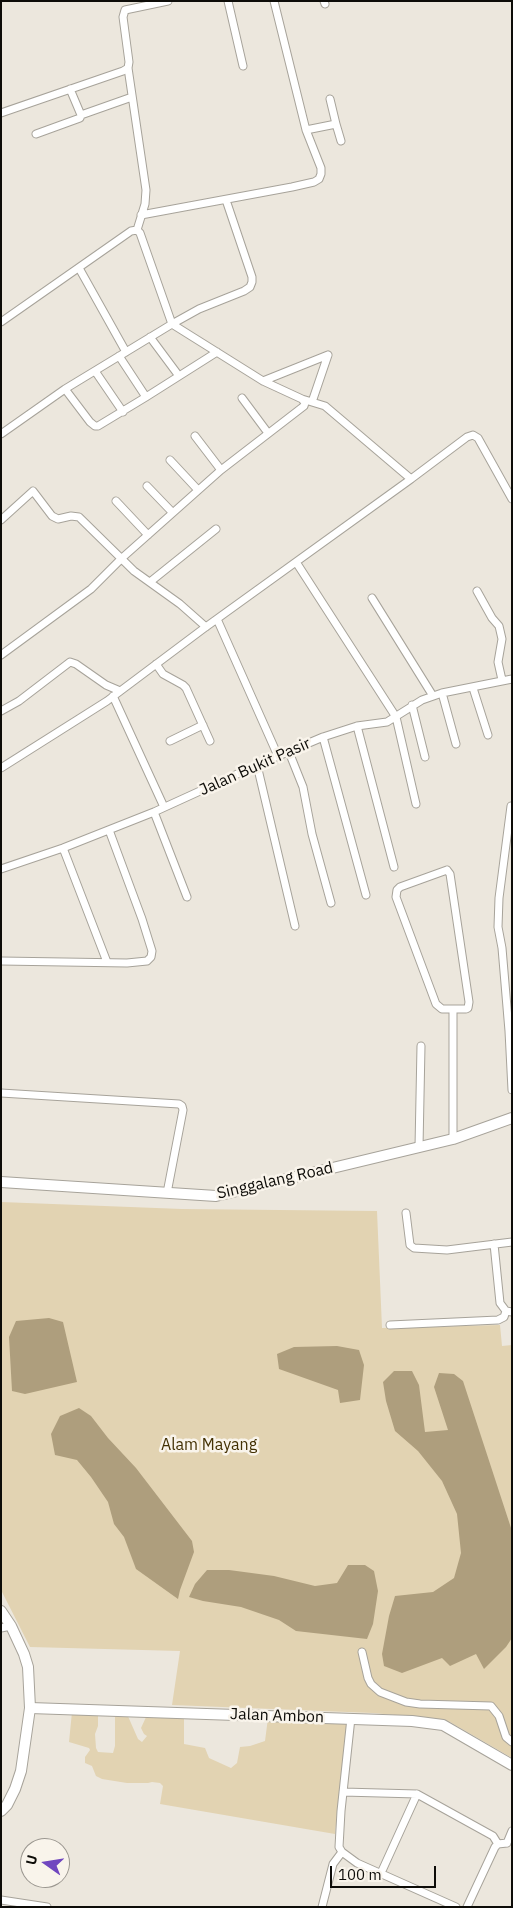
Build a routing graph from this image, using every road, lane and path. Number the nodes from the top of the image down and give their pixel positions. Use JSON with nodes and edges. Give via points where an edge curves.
{"nodes":[{"id":1,"x":168,"y":1,"type":"edge"},
{"id":2,"x":228,"y":1,"type":"edge"},
{"id":3,"x":274,"y":1,"type":"edge"},
{"id":4,"x":147,"y":3,"type":"edge"},
{"id":5,"x":243,"y":66,"type":"dead end"},
{"id":6,"x":128,"y":68,"type":"junction"},
{"id":7,"x":70,"y":89,"type":"junction"},
{"id":8,"x":132,"y":97,"type":"junction"},
{"id":9,"x":330,"y":99,"type":"dead end"},
{"id":10,"x":1,"y":113,"type":"edge"},
{"id":11,"x":81,"y":115,"type":"junction"},
{"id":12,"x":336,"y":124,"type":"junction"},
{"id":13,"x":306,"y":130,"type":"junction"},
{"id":14,"x":36,"y":134,"type":"dead end"},
{"id":15,"x":341,"y":141,"type":"dead end"},
{"id":16,"x":226,"y":200,"type":"junction"},
{"id":17,"x":141,"y":215,"type":"junction"},
{"id":18,"x":136,"y":230,"type":"junction"},
{"id":19,"x":80,"y":268,"type":"junction"},
{"id":20,"x":1,"y":322,"type":"edge"},
{"id":21,"x":172,"y":324,"type":"junction"},
{"id":22,"x":150,"y":337,"type":"junction"},
{"id":23,"x":126,"y":352,"type":"junction"},
{"id":24,"x":217,"y":352,"type":"junction"},
{"id":25,"x":119,"y":356,"type":"junction"},
{"id":26,"x":95,"y":371,"type":"junction"},
{"id":27,"x":179,"y":376,"type":"junction"},
{"id":28,"x":263,"y":381,"type":"junction"},
{"id":29,"x":65,"y":389,"type":"junction"},
{"id":30,"x":146,"y":397,"type":"junction"},
{"id":31,"x":242,"y":398,"type":"dead end"},
{"id":32,"x":302,"y":399,"type":"junction"},
{"id":33,"x":312,"y":402,"type":"junction"},
{"id":34,"x":123,"y":412,"type":"junction"},
{"id":35,"x":268,"y":433,"type":"junction"},
{"id":36,"x":1,"y":434,"type":"edge"},
{"id":37,"x":195,"y":436,"type":"dead end"},
{"id":38,"x":170,"y":460,"type":"dead end"},
{"id":39,"x":220,"y":470,"type":"junction"},
{"id":40,"x":411,"y":479,"type":"junction"},
{"id":41,"x":147,"y":486,"type":"dead end"},
{"id":42,"x":198,"y":490,"type":"junction"},
{"id":43,"x":512,"y":499,"type":"edge"},
{"id":44,"x":116,"y":501,"type":"dead end"},
{"id":45,"x":172,"y":512,"type":"junction"},
{"id":46,"x":1,"y":520,"type":"edge"},
{"id":47,"x":216,"y":529,"type":"dead end"},
{"id":48,"x":148,"y":535,"type":"junction"},
{"id":49,"x":122,"y":558,"type":"junction"},
{"id":50,"x":296,"y":562,"type":"junction"},
{"id":51,"x":150,"y":582,"type":"junction"},
{"id":52,"x":477,"y":591,"type":"dead end"},
{"id":53,"x":372,"y":598,"type":"dead end"},
{"id":54,"x":217,"y":619,"type":"junction"},
{"id":55,"x":206,"y":627,"type":"junction"},
{"id":56,"x":1,"y":655,"type":"edge"},
{"id":57,"x":156,"y":664,"type":"junction"},
{"id":58,"x":512,"y":679,"type":"edge"},
{"id":59,"x":502,"y":680,"type":"junction"},
{"id":60,"x":473,"y":688,"type":"junction"},
{"id":61,"x":120,"y":691,"type":"junction"},
{"id":62,"x":442,"y":693,"type":"junction"},
{"id":63,"x":113,"y":696,"type":"junction"},
{"id":64,"x":433,"y":696,"type":"junction"},
{"id":65,"x":412,"y":705,"type":"junction"},
{"id":66,"x":1,"y":711,"type":"edge"},
{"id":67,"x":396,"y":717,"type":"junction"},
{"id":68,"x":203,"y":725,"type":"junction"},
{"id":69,"x":358,"y":726,"type":"junction"},
{"id":70,"x":488,"y":735,"type":"dead end"},
{"id":71,"x":324,"y":737,"type":"junction"},
{"id":72,"x":170,"y":741,"type":"dead end"},
{"id":73,"x":210,"y":741,"type":"dead end"},
{"id":74,"x":456,"y":744,"type":"dead end"},
{"id":75,"x":290,"y":752,"type":"junction"},
{"id":76,"x":278,"y":756,"type":"junction"},
{"id":77,"x":425,"y":757,"type":"dead end"},
{"id":78,"x":257,"y":765,"type":"junction"},
{"id":79,"x":1,"y":768,"type":"edge"},
{"id":80,"x":512,"y":801,"type":"edge"},
{"id":81,"x":416,"y":804,"type":"dead end"},
{"id":82,"x":511,"y":806,"type":"edge"},
{"id":83,"x":164,"y":807,"type":"junction"},
{"id":84,"x":154,"y":812,"type":"junction"},
{"id":85,"x":108,"y":830,"type":"junction"},
{"id":86,"x":63,"y":848,"type":"junction"},
{"id":87,"x":394,"y":867,"type":"dead end"},
{"id":88,"x":1,"y":869,"type":"edge"},
{"id":89,"x":366,"y":895,"type":"dead end"},
{"id":90,"x":187,"y":897,"type":"dead end"},
{"id":91,"x":330,"y":903,"type":"dead end"},
{"id":92,"x":295,"y":926,"type":"dead end"},
{"id":93,"x":1,"y":961,"type":"edge"},
{"id":94,"x":107,"y":962,"type":"junction"},
{"id":95,"x":453,"y":1010,"type":"junction"},
{"id":96,"x":421,"y":1046,"type":"dead end"},
{"id":97,"x":512,"y":1090,"type":"edge"},
{"id":98,"x":1,"y":1093,"type":"edge"},
{"id":99,"x":512,"y":1118,"type":"edge"},
{"id":100,"x":453,"y":1139,"type":"junction"},
{"id":101,"x":419,"y":1147,"type":"junction"},
{"id":102,"x":1,"y":1182,"type":"edge"},
{"id":103,"x":166,"y":1193,"type":"junction"},
{"id":104,"x":406,"y":1213,"type":"dead end"},
{"id":105,"x":512,"y":1242,"type":"edge"},
{"id":106,"x":494,"y":1244,"type":"junction"},
{"id":107,"x":509,"y":1312,"type":"edge"},
{"id":108,"x":390,"y":1325,"type":"dead end"},
{"id":109,"x":1,"y":1611,"type":"edge"},
{"id":110,"x":6,"y":1627,"type":"edge"},
{"id":111,"x":362,"y":1652,"type":"dead end"},
{"id":112,"x":30,"y":1708,"type":"junction"},
{"id":113,"x":351,"y":1718,"type":"junction"},
{"id":114,"x":512,"y":1742,"type":"edge"},
{"id":115,"x":512,"y":1765,"type":"edge"},
{"id":116,"x":343,"y":1792,"type":"junction"},
{"id":117,"x":417,"y":1794,"type":"junction"},
{"id":118,"x":1,"y":1811,"type":"edge"},
{"id":119,"x":512,"y":1831,"type":"edge"},
{"id":120,"x":498,"y":1844,"type":"junction"},
{"id":121,"x":510,"y":1844,"type":"edge"},
{"id":122,"x":342,"y":1852,"type":"junction"},
{"id":123,"x":382,"y":1874,"type":"junction"},
{"id":124,"x":1,"y":1900,"type":"edge"},
{"id":125,"x":47,"y":1907,"type":"edge"},
{"id":126,"x":322,"y":1907,"type":"edge"},
{"id":127,"x":456,"y":1907,"type":"edge"},
{"id":128,"x":467,"y":1907,"type":"edge"}],
"edges":[{"from":1,"to":4,"type":"street"},
{"from":2,"to":5,"type":"street"},
{"from":3,"to":13,"type":"street"},
{"from":4,"to":6,"type":"street","via":[[124,13]]},
{"from":6,"to":7,"type":"street"},
{"from":6,"to":8,"type":"street"},
{"from":7,"to":10,"type":"street"},
{"from":7,"to":11,"type":"street"},
{"from":8,"to":11,"type":"street"},
{"from":8,"to":17,"type":"street","via":[[146,190]]},
{"from":9,"to":12,"type":"street"},
{"from":11,"to":14,"type":"street","via":[[76,120]]},
{"from":12,"to":13,"type":"street"},
{"from":12,"to":15,"type":"street"},
{"from":13,"to":16,"type":"street","via":[[321,168],[319,179]]},
{"from":16,"to":17,"type":"street"},
{"from":16,"to":21,"type":"street","via":[[252,277],[250,287]]},
{"from":17,"to":18,"type":"street"},
{"from":18,"to":19,"type":"street"},
{"from":18,"to":21,"type":"street","via":[[140,233]]},
{"from":19,"to":20,"type":"street"},
{"from":19,"to":23,"type":"street"},
{"from":21,"to":22,"type":"street"},
{"from":21,"to":24,"type":"street"},
{"from":22,"to":23,"type":"street"},
{"from":22,"to":27,"type":"street"},
{"from":23,"to":25,"type":"street"},
{"from":24,"to":27,"type":"street"},
{"from":24,"to":28,"type":"street"},
{"from":25,"to":26,"type":"street"},
{"from":25,"to":30,"type":"street"},
{"from":26,"to":29,"type":"street"},
{"from":26,"to":34,"type":"street"},
{"from":27,"to":30,"type":"street"},
{"from":28,"to":32,"type":"street"},
{"from":28,"to":33,"type":"street","via":[[328,356]]},
{"from":29,"to":34,"type":"street","via":[[95,426]]},
{"from":29,"to":36,"type":"street"},
{"from":30,"to":34,"type":"street"},
{"from":31,"to":35,"type":"street"},
{"from":32,"to":33,"type":"street"},
{"from":32,"to":35,"type":"street","via":[[303,408]]},
{"from":33,"to":40,"type":"street","via":[[325,406]]},
{"from":35,"to":39,"type":"street"},
{"from":37,"to":39,"type":"street"},
{"from":38,"to":42,"type":"street"},
{"from":39,"to":42,"type":"street"},
{"from":40,"to":43,"type":"street","via":[[473,435],[478,438]]},
{"from":40,"to":50,"type":"street"},
{"from":41,"to":45,"type":"street"},
{"from":42,"to":45,"type":"street"},
{"from":44,"to":48,"type":"street"},
{"from":45,"to":48,"type":"street"},
{"from":46,"to":49,"type":"street","via":[[33,491],[52,516],[58,519],[79,517]]},
{"from":47,"to":51,"type":"street"},
{"from":48,"to":49,"type":"street"},
{"from":49,"to":51,"type":"street"},
{"from":49,"to":56,"type":"street","via":[[91,589]]},
{"from":50,"to":54,"type":"street"},
{"from":50,"to":67,"type":"street"},
{"from":51,"to":55,"type":"street"},
{"from":52,"to":59,"type":"street","via":[[499,626],[502,639],[498,662]]},
{"from":53,"to":64,"type":"street"},
{"from":54,"to":55,"type":"street"},
{"from":54,"to":76,"type":"street"},
{"from":55,"to":57,"type":"street"},
{"from":57,"to":61,"type":"street"},
{"from":57,"to":68,"type":"street","via":[[163,674],[186,688]]},
{"from":58,"to":59,"type":"street","name":"Jalan Bukit Pasir"},
{"from":59,"to":60,"type":"street","name":"Jalan Bukit Pasir"},
{"from":60,"to":62,"type":"street","name":"Jalan Bukit Pasir"},
{"from":60,"to":70,"type":"street"},
{"from":61,"to":63,"type":"street"},
{"from":61,"to":66,"type":"street","via":[[106,686],[70,662]]},
{"from":62,"to":64,"type":"street","name":"Jalan Bukit Pasir"},
{"from":62,"to":74,"type":"street"},
{"from":63,"to":79,"type":"street"},
{"from":63,"to":83,"type":"street"},
{"from":64,"to":65,"type":"street","name":"Jalan Bukit Pasir"},
{"from":65,"to":67,"type":"street","name":"Jalan Bukit Pasir"},
{"from":65,"to":77,"type":"street"},
{"from":67,"to":69,"type":"street","name":"Jalan Bukit Pasir","via":[[386,722]]},
{"from":67,"to":81,"type":"street"},
{"from":68,"to":72,"type":"street"},
{"from":68,"to":73,"type":"street"},
{"from":69,"to":71,"type":"street","name":"Jalan Bukit Pasir"},
{"from":69,"to":87,"type":"street"},
{"from":71,"to":75,"type":"street","name":"Jalan Bukit Pasir"},
{"from":71,"to":89,"type":"street"},
{"from":75,"to":76,"type":"street","name":"Jalan Bukit Pasir"},
{"from":75,"to":91,"type":"street","via":[[303,788]]},
{"from":76,"to":78,"type":"street","name":"Jalan Bukit Pasir"},
{"from":78,"to":83,"type":"street","name":"Jalan Bukit Pasir"},
{"from":78,"to":92,"type":"street"},
{"from":80,"to":82,"type":"street"},
{"from":82,"to":97,"type":"street","via":[[498,927]]},
{"from":83,"to":84,"type":"street","name":"Jalan Bukit Pasir"},
{"from":84,"to":85,"type":"street","name":"Jalan Bukit Pasir"},
{"from":84,"to":90,"type":"street"},
{"from":85,"to":86,"type":"street","name":"Jalan Bukit Pasir"},
{"from":85,"to":94,"type":"street","via":[[152,954],[147,961]]},
{"from":86,"to":88,"type":"street","name":"Jalan Bukit Pasir"},
{"from":86,"to":94,"type":"street"},
{"from":93,"to":94,"type":"street"},
{"from":95,"to":95,"type":"street","via":[[466,1009],[469,1002],[447,870],[400,888],[396,897],[436,1004],[442,1010]]},
{"from":95,"to":100,"type":"street"},
{"from":96,"to":101,"type":"street"},
{"from":98,"to":103,"type":"street","via":[[179,1104],[183,1110]]},
{"from":99,"to":100,"type":"main road","name":"Singgalang Road"},
{"from":100,"to":101,"type":"main road","name":"Singgalang Road"},
{"from":101,"to":103,"type":"main road","name":"Singgalang Road","via":[[223,1195]]},
{"from":102,"to":103,"type":"main road","name":"Singgalang Road"},
{"from":104,"to":106,"type":"street","via":[[412,1248],[447,1250]]},
{"from":105,"to":106,"type":"street"},
{"from":106,"to":107,"type":"street","via":[[500,1303]]},
{"from":107,"to":108,"type":"street","via":[[498,1320]]},
{"from":109,"to":110,"type":"main road"},
{"from":110,"to":112,"type":"main road","via":[[24,1654]]},
{"from":111,"to":114,"type":"street","via":[[368,1678],[380,1692],[420,1704],[492,1706],[506,1737]]},
{"from":112,"to":113,"type":"main road","name":"Jalan Ambon"},
{"from":112,"to":118,"type":"main road","via":[[21,1771],[7,1805]]},
{"from":113,"to":115,"type":"main road","name":"Jalan Ambon","via":[[443,1725]]},
{"from":113,"to":116,"type":"street"},
{"from":116,"to":117,"type":"street"},
{"from":116,"to":122,"type":"street","via":[[339,1847]]},
{"from":117,"to":120,"type":"street","via":[[493,1836]]},
{"from":117,"to":123,"type":"street"},
{"from":119,"to":121,"type":"street"},
{"from":120,"to":121,"type":"street"},
{"from":120,"to":128,"type":"street"},
{"from":122,"to":123,"type":"street"},
{"from":122,"to":126,"type":"street","via":[[333,1864]]},
{"from":123,"to":127,"type":"street"},
{"from":124,"to":125,"type":"street"}]}
